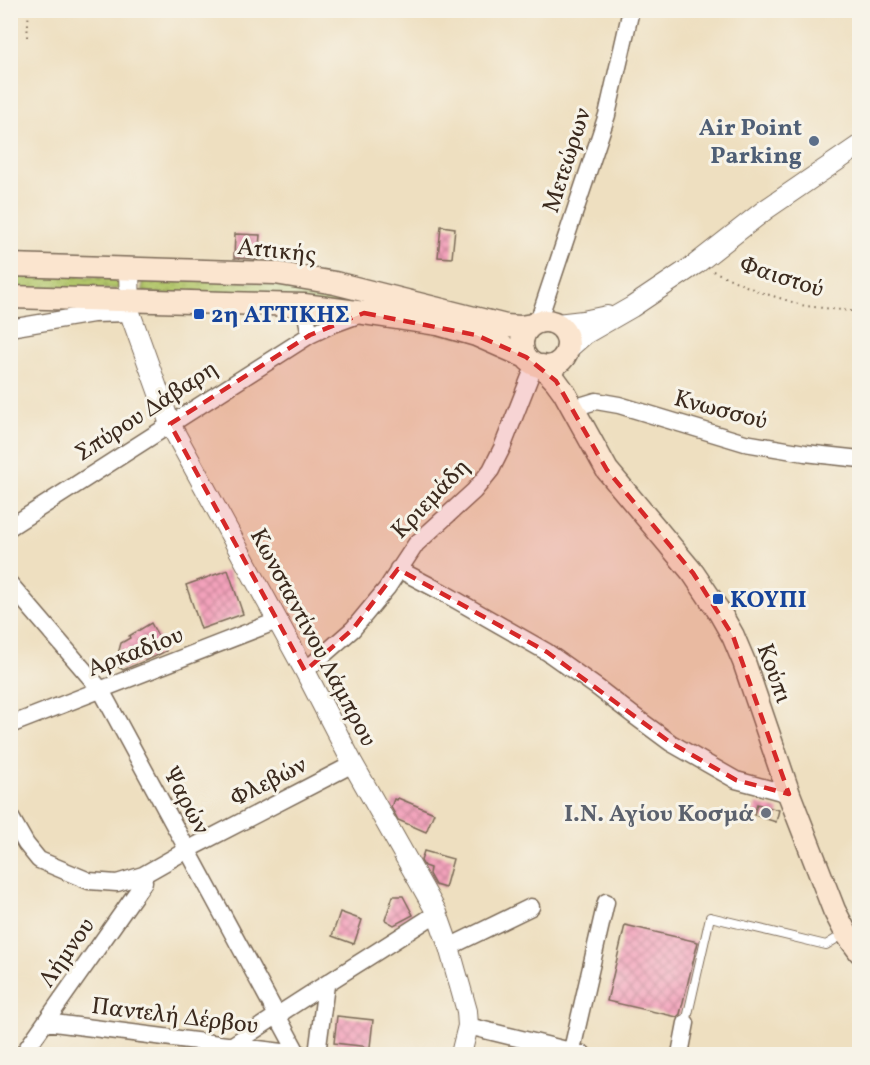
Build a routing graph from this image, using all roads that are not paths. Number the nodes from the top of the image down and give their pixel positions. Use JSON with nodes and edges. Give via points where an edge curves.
{"nodes":[{"id":1,"x":631,"y":10,"type":"edge"},
{"id":2,"x":860,"y":145,"type":"edge"},
{"id":3,"x":10,"y":265,"type":"edge"},
{"id":4,"x":129,"y":268,"type":"junction"},
{"id":5,"x":11,"y":299,"type":"edge"},
{"id":6,"x":304,"y":305,"type":"junction"},
{"id":7,"x":130,"y":307,"type":"junction"},
{"id":8,"x":632,"y":307,"type":"junction"},
{"id":9,"x":364,"y":313,"type":"junction"},
{"id":10,"x":542,"y":323,"type":"junction"},
{"id":11,"x":10,"y":328,"type":"edge"},
{"id":12,"x":310,"y":335,"type":"junction"},
{"id":13,"x":567,"y":352,"type":"junction"},
{"id":14,"x":534,"y":363,"type":"junction"},
{"id":15,"x":573,"y":408,"type":"junction"},
{"id":16,"x":170,"y":424,"type":"junction"},
{"id":17,"x":860,"y":459,"type":"edge"},
{"id":18,"x":10,"y":527,"type":"edge"},
{"id":19,"x":398,"y":569,"type":"junction"},
{"id":20,"x":10,"y":584,"type":"edge"},
{"id":21,"x":277,"y":621,"type":"junction"},
{"id":22,"x":304,"y":671,"type":"junction"},
{"id":23,"x":101,"y":690,"type":"junction"},
{"id":24,"x":10,"y":725,"type":"edge"},
{"id":25,"x":353,"y":764,"type":"junction"},
{"id":26,"x":789,"y":794,"type":"junction"},
{"id":27,"x":10,"y":816,"type":"edge"},
{"id":28,"x":187,"y":850,"type":"junction"},
{"id":29,"x":143,"y":875,"type":"junction"},
{"id":30,"x":606,"y":902,"type":"dead end"},
{"id":31,"x":531,"y":907,"type":"dead end"},
{"id":32,"x":437,"y":913,"type":"junction"},
{"id":33,"x":846,"y":933,"type":"junction"},
{"id":34,"x":449,"y":947,"type":"junction"},
{"id":35,"x":860,"y":952,"type":"edge"},
{"id":36,"x":326,"y":985,"type":"junction"},
{"id":37,"x":276,"y":1016,"type":"junction"},
{"id":38,"x":46,"y":1022,"type":"junction"},
{"id":39,"x":686,"y":1023,"type":"joint"},
{"id":40,"x":468,"y":1026,"type":"junction"},
{"id":41,"x":231,"y":1046,"type":"junction"},
{"id":42,"x":23,"y":1054,"type":"edge"},
{"id":43,"x":298,"y":1054,"type":"edge"},
{"id":44,"x":317,"y":1054,"type":"edge"},
{"id":45,"x":461,"y":1054,"type":"edge"},
{"id":46,"x":575,"y":1054,"type":"edge"},
{"id":47,"x":680,"y":1054,"type":"edge"}],
"edges":[{"from":1,"to":10,"type":"street","name":"Μετεώρων","via":[[608,115]]},
{"from":2,"to":8,"type":"street"},
{"from":3,"to":4,"type":"main road","name":"Αττικής"},
{"from":4,"to":7,"type":"street","name":"Κωνσταντίνου Λάμπρου"},
{"from":4,"to":10,"type":"main road","name":"Αττικής","via":[[275,273],[335,283],[506,326]]},
{"from":5,"to":7,"type":"main road"},
{"from":6,"to":7,"type":"main road"},
{"from":6,"to":9,"type":"main road"},
{"from":6,"to":12,"type":"street"},
{"from":7,"to":11,"type":"street"},
{"from":7,"to":16,"type":"street","name":"Κωνσταντίνου Λάμπρου"},
{"from":8,"to":10,"type":"street","via":[[583,321]]},
{"from":8,"to":13,"type":"street","via":[[585,334]]},
{"from":9,"to":12,"type":"street","name":"Σπύρου Δάβαρη"},
{"from":9,"to":14,"type":"main road","via":[[438,324],[476,335]]},
{"from":10,"to":13,"type":"main road","via":[[562,328],[568,341]]},
{"from":10,"to":14,"type":"main road","via":[[524,334],[522,340],[523,352]]},
{"from":12,"to":16,"type":"street","name":"Σπύρου Δάβαρη"},
{"from":13,"to":14,"type":"main road","via":[[555,365]]},
{"from":13,"to":15,"type":"main road","via":[[565,379]]},
{"from":14,"to":15,"type":"main road","via":[[556,381]]},
{"from":14,"to":19,"type":"street","name":"Κριεμάδη","via":[[491,470],[474,491],[416,544]]},
{"from":15,"to":17,"type":"street","name":"Κνωσσού","via":[[596,401],[619,405],[745,443]]},
{"from":15,"to":26,"type":"main road","name":"Κούπι","via":[[608,470],[693,573],[733,636]]},
{"from":16,"to":18,"type":"street","name":"Σπύρου Δάβαρη"},
{"from":16,"to":21,"type":"street","name":"Κωνσταντίνου Λάμπρου"},
{"from":19,"to":22,"type":"street","name":"Κριεμάδη","via":[[353,629]]},
{"from":19,"to":26,"type":"street","via":[[547,652],[671,743],[736,780]]},
{"from":20,"to":23,"type":"street","name":"Ψαρών"},
{"from":21,"to":22,"type":"street","name":"Κωνσταντίνου Λάμπρου"},
{"from":21,"to":23,"type":"street","name":"Αρκαδίου"},
{"from":22,"to":25,"type":"street","name":"Κωνσταντίνου Λάμπρου"},
{"from":23,"to":24,"type":"street","name":"Αρκαδίου"},
{"from":23,"to":28,"type":"street","name":"Ψαρών"},
{"from":25,"to":28,"type":"street","name":"Φλεβών"},
{"from":25,"to":32,"type":"street","name":"Κωνσταντίνου Λάμπρου"},
{"from":26,"to":33,"type":"main road","name":"Κούπι"},
{"from":27,"to":29,"type":"street","name":"Φλεβών","via":[[39,860],[89,881],[117,883]]},
{"from":28,"to":29,"type":"street","name":"Φλεβών"},
{"from":28,"to":37,"type":"street","name":"Ψαρών"},
{"from":29,"to":38,"type":"street","name":"Λήμνου","via":[[144,882]]},
{"from":30,"to":46,"type":"street"},
{"from":31,"to":34,"type":"street"},
{"from":32,"to":34,"type":"street","name":"Κωνσταντίνου Λάμπρου"},
{"from":32,"to":36,"type":"street"},
{"from":33,"to":35,"type":"main road","name":"Κούπι"},
{"from":33,"to":39,"type":"lane","via":[[826,945],[710,917]]},
{"from":34,"to":40,"type":"street","name":"Κωνσταντίνου Λάμπρου"},
{"from":36,"to":37,"type":"street"},
{"from":36,"to":44,"type":"street"},
{"from":37,"to":41,"type":"street"},
{"from":37,"to":43,"type":"street","name":"Ψαρών"},
{"from":38,"to":41,"type":"street","name":"Παντελή Δέρβου"},
{"from":38,"to":42,"type":"street","name":"Λήμνου"},
{"from":39,"to":47,"type":"street"},
{"from":40,"to":45,"type":"street"},
{"from":40,"to":46,"type":"street"},
{"from":41,"to":43,"type":"street","name":"Παντελή Δέρβου"}]}
